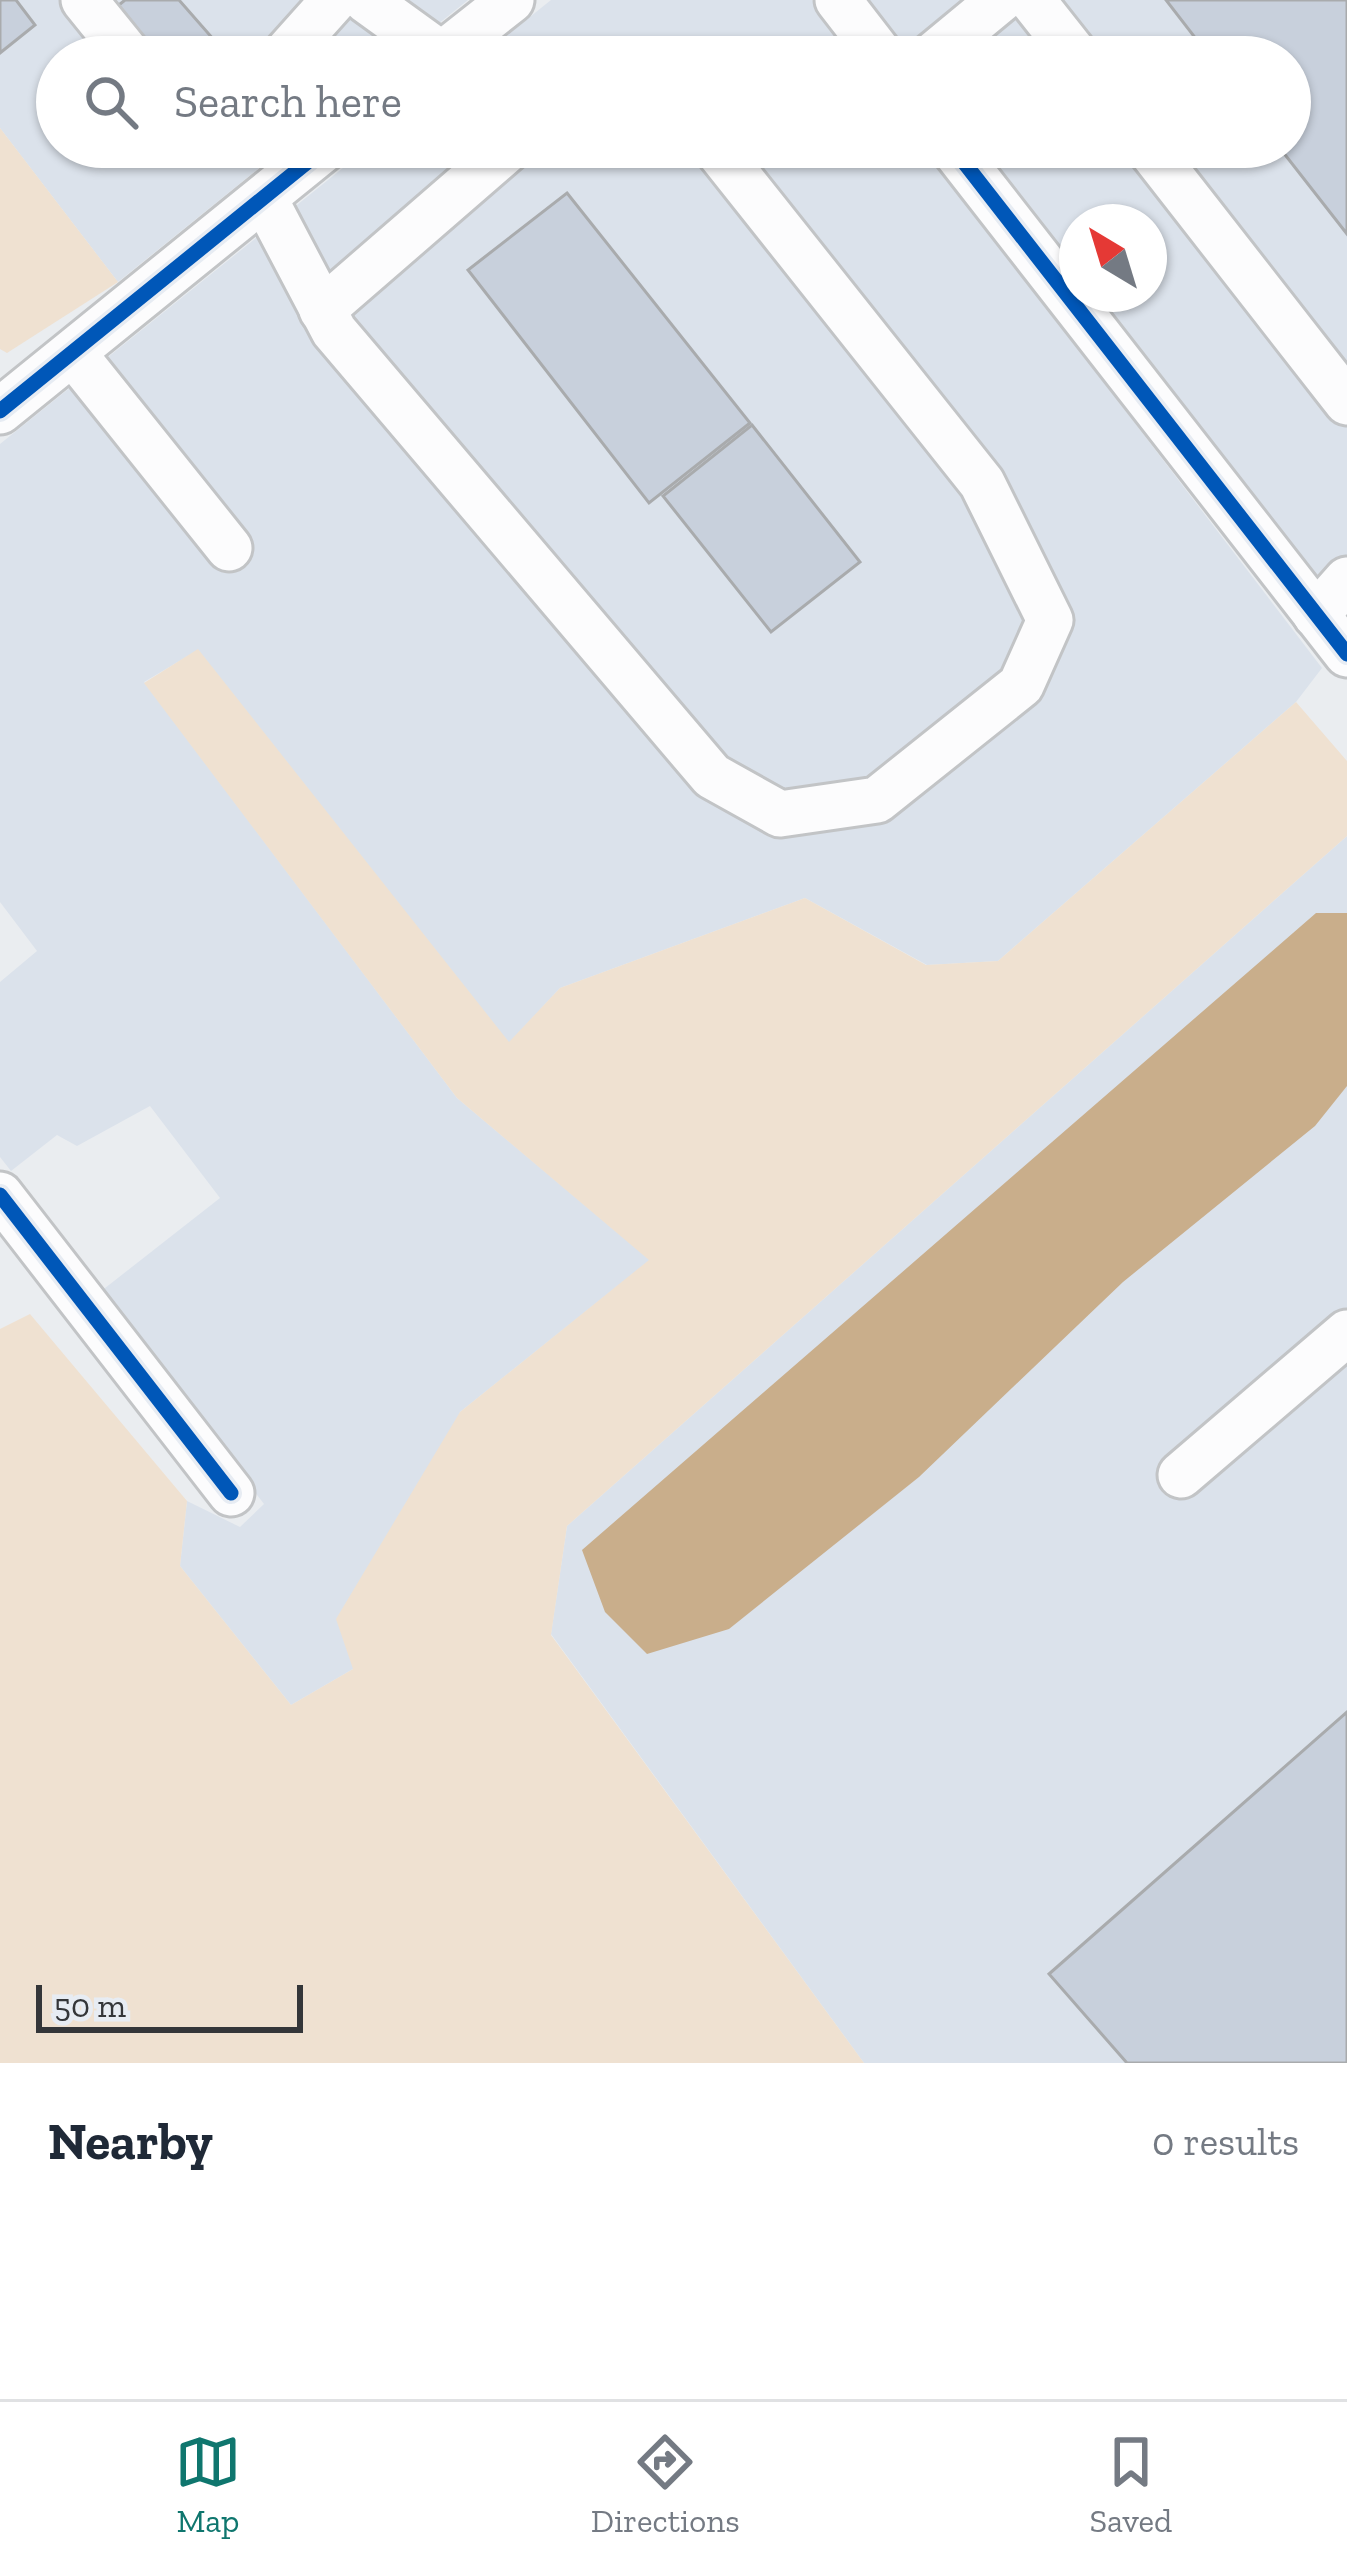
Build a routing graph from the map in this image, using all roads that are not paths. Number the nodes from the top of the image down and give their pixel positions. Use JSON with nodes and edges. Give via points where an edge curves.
{"nodes":[{"id":1,"x":84,"y":0,"type":"edge"},
{"id":2,"x":334,"y":0,"type":"edge"},
{"id":3,"x":366,"y":0,"type":"edge"},
{"id":4,"x":512,"y":0,"type":"edge"},
{"id":5,"x":838,"y":0,"type":"edge"},
{"id":6,"x":1000,"y":0,"type":"edge"},
{"id":7,"x":1032,"y":0,"type":"edge"},
{"id":8,"x":113,"y":36,"type":"edge"},
{"id":9,"x":302,"y":36,"type":"edge"},
{"id":10,"x":414,"y":36,"type":"edge"},
{"id":11,"x":466,"y":36,"type":"edge"},
{"id":12,"x":866,"y":36,"type":"edge"},
{"id":13,"x":956,"y":36,"type":"edge"},
{"id":14,"x":1060,"y":36,"type":"edge"},
{"id":15,"x":297,"y":168,"type":"edge"},
{"id":16,"x":485,"y":168,"type":"edge"},
{"id":17,"x":732,"y":168,"type":"edge"},
{"id":18,"x":968,"y":168,"type":"edge"},
{"id":19,"x":1164,"y":168,"type":"edge"},
{"id":20,"x":264,"y":197,"type":"junction"},
{"id":21,"x":322,"y":310,"type":"junction"},
{"id":22,"x":74,"y":352,"type":"junction"},
{"id":23,"x":1347,"y":402,"type":"edge"},
{"id":24,"x":0,"y":411,"type":"edge"},
{"id":25,"x":229,"y":548,"type":"dead end"},
{"id":26,"x":1347,"y":580,"type":"edge"},
{"id":27,"x":1316,"y":615,"type":"junction"},
{"id":28,"x":1347,"y":654,"type":"edge"},
{"id":29,"x":0,"y":1195,"type":"edge"},
{"id":30,"x":1347,"y":1333,"type":"edge"},
{"id":31,"x":1181,"y":1475,"type":"dead end"},
{"id":32,"x":231,"y":1493,"type":"dead end"}],
"edges":[{"from":1,"to":8,"type":"street"},
{"from":2,"to":9,"type":"street"},
{"from":3,"to":10,"type":"street"},
{"from":4,"to":11,"type":"street"},
{"from":5,"to":12,"type":"street"},
{"from":6,"to":13,"type":"street"},
{"from":7,"to":14,"type":"street"},
{"from":15,"to":20,"type":"street"},
{"from":16,"to":21,"type":"street"},
{"from":17,"to":21,"type":"street","via":[[982,483],[1050,620],[1021,686],[877,800],[780,814],[712,776]]},
{"from":18,"to":27,"type":"street"},
{"from":19,"to":23,"type":"street"},
{"from":20,"to":21,"type":"street"},
{"from":20,"to":22,"type":"street"},
{"from":22,"to":24,"type":"street"},
{"from":22,"to":25,"type":"street"},
{"from":26,"to":27,"type":"street"},
{"from":27,"to":28,"type":"street"},
{"from":29,"to":32,"type":"street"},
{"from":30,"to":31,"type":"street"}]}
